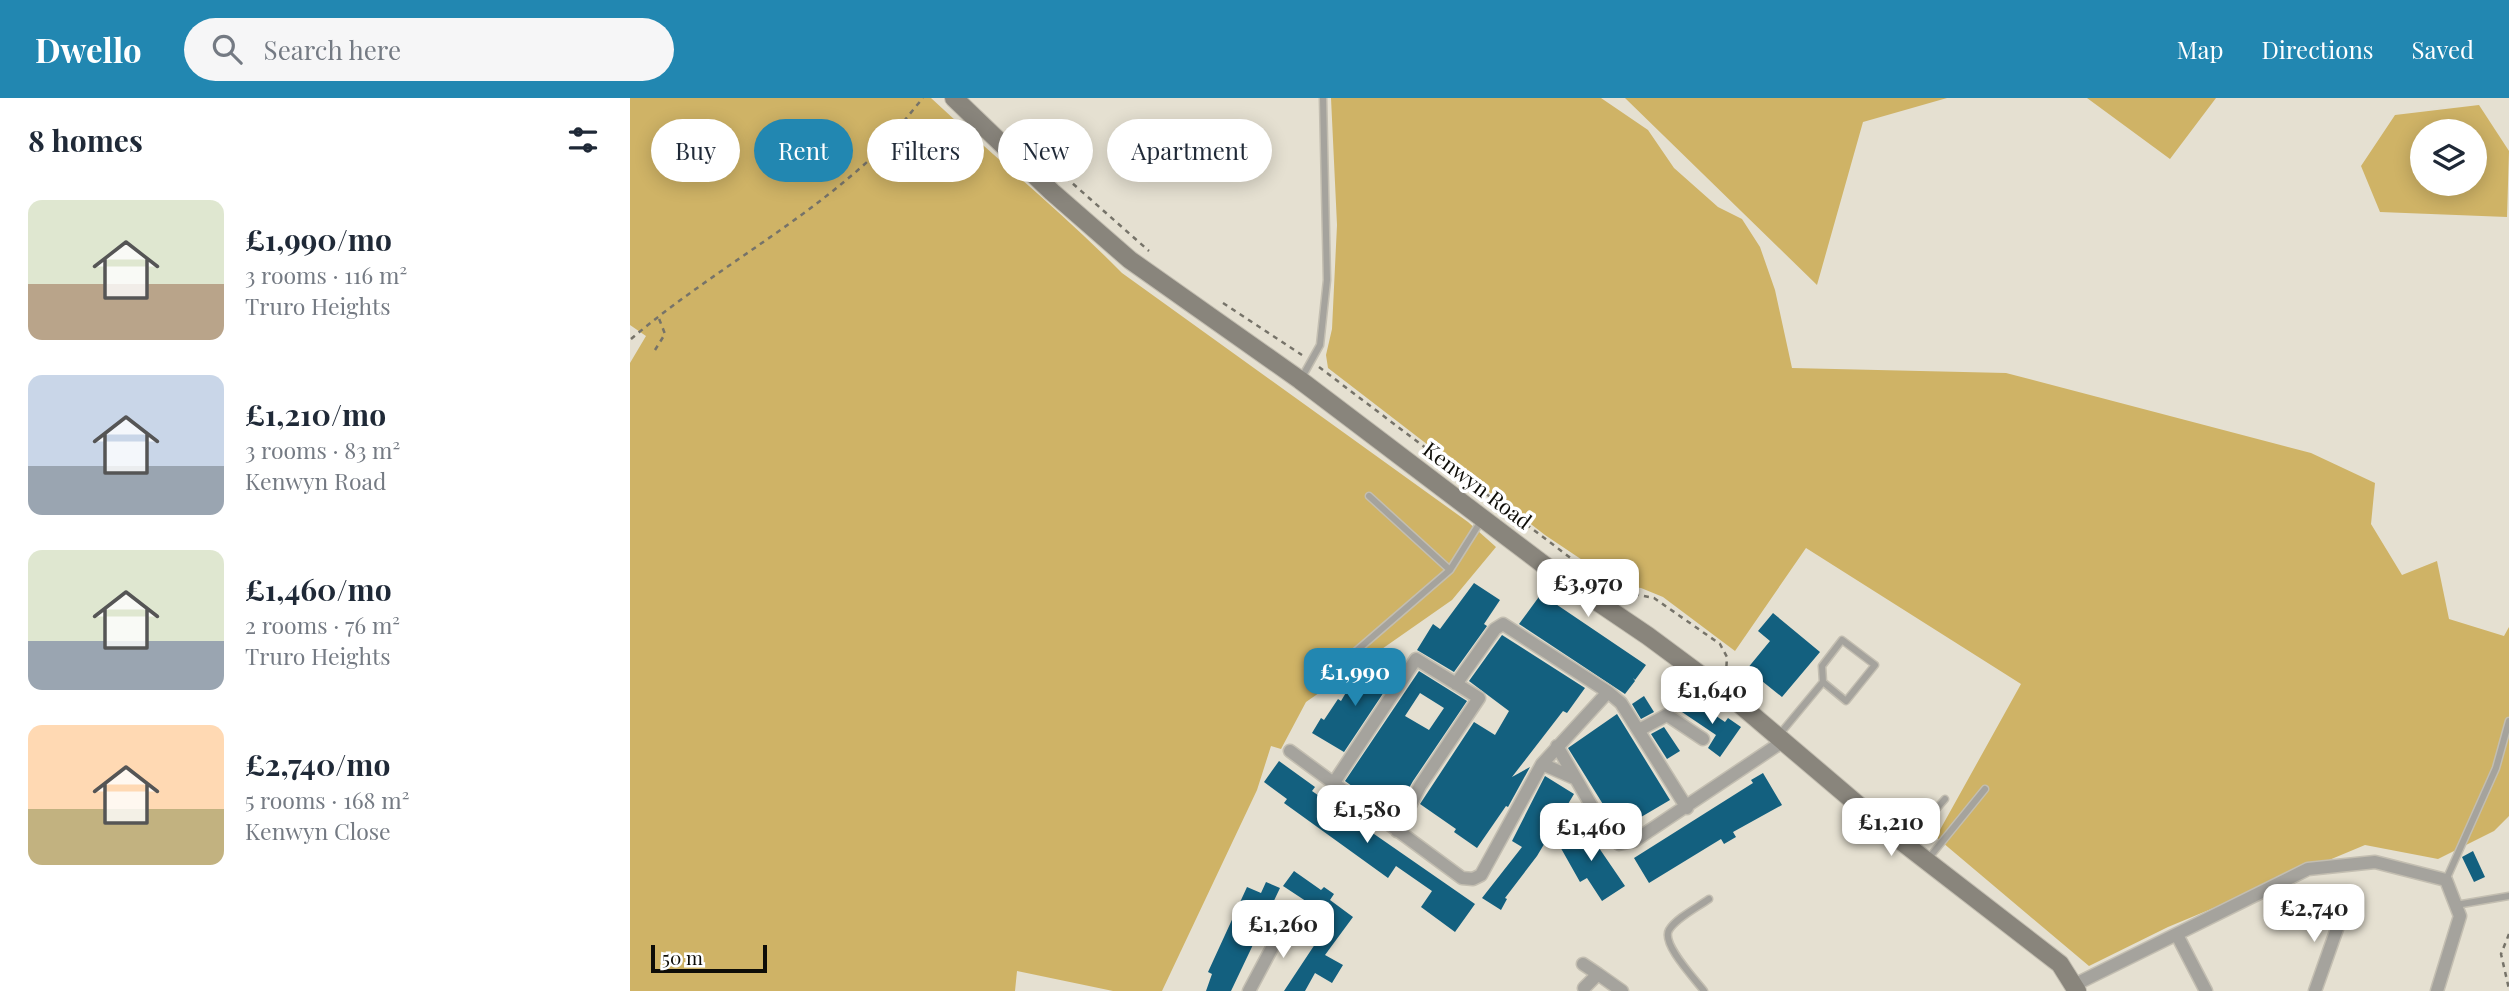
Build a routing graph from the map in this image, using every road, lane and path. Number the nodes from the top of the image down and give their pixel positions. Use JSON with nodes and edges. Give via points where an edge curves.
{"nodes":[{"id":1,"x":923,"y":98,"type":"edge"},
{"id":2,"x":954,"y":98,"type":"edge"},
{"id":3,"x":1323,"y":98,"type":"edge"},
{"id":4,"x":1071,"y":182,"type":"edge"},
{"id":5,"x":1155,"y":257,"type":"dead end"},
{"id":6,"x":1222,"y":303,"type":"dead end"},
{"id":7,"x":658,"y":316,"type":"junction"},
{"id":8,"x":631,"y":339,"type":"edge"},
{"id":9,"x":655,"y":350,"type":"dead end"},
{"id":10,"x":1312,"y":361,"type":"junction"},
{"id":11,"x":1300,"y":380,"type":"junction"},
{"id":12,"x":1369,"y":496,"type":"dead end"},
{"id":13,"x":1482,"y":519,"type":"junction"},
{"id":14,"x":1450,"y":570,"type":"junction"},
{"id":15,"x":1355,"y":653,"type":"dead end"},
{"id":16,"x":1822,"y":682,"type":"junction"},
{"id":17,"x":1456,"y":684,"type":"junction"},
{"id":18,"x":1717,"y":688,"type":"junction"},
{"id":19,"x":1608,"y":692,"type":"junction"},
{"id":20,"x":2509,"y":721,"type":"edge"},
{"id":21,"x":1639,"y":730,"type":"junction"},
{"id":22,"x":1782,"y":737,"type":"junction"},
{"id":23,"x":1703,"y":738,"type":"dead end"},
{"id":24,"x":1557,"y":746,"type":"junction"},
{"id":25,"x":1290,"y":751,"type":"dead end"},
{"id":26,"x":1542,"y":764,"type":"junction"},
{"id":27,"x":1574,"y":778,"type":"junction"},
{"id":28,"x":1333,"y":785,"type":"junction"},
{"id":29,"x":1985,"y":789,"type":"dead end"},
{"id":30,"x":1945,"y":799,"type":"dead end"},
{"id":31,"x":1687,"y":808,"type":"junction"},
{"id":32,"x":1397,"y":831,"type":"junction"},
{"id":33,"x":1905,"y":845,"type":"junction"},
{"id":34,"x":1927,"y":861,"type":"junction"},
{"id":35,"x":2446,"y":880,"type":"junction"},
{"id":36,"x":2509,"y":896,"type":"edge"},
{"id":37,"x":1709,"y":899,"type":"dead end"},
{"id":38,"x":2455,"y":905,"type":"junction"},
{"id":39,"x":2344,"y":909,"type":"dead end"},
{"id":40,"x":1290,"y":914,"type":"dead end"},
{"id":41,"x":2509,"y":934,"type":"edge"},
{"id":42,"x":2177,"y":935,"type":"junction"},
{"id":43,"x":1583,"y":964,"type":"dead end"},
{"id":44,"x":1598,"y":974,"type":"junction"},
{"id":45,"x":1584,"y":988,"type":"dead end"},
{"id":46,"x":2076,"y":988,"type":"edge"},
{"id":47,"x":2509,"y":989,"type":"edge"},
{"id":48,"x":1249,"y":991,"type":"edge"},
{"id":49,"x":1622,"y":991,"type":"edge"},
{"id":50,"x":1704,"y":991,"type":"edge"},
{"id":51,"x":2206,"y":991,"type":"edge"},
{"id":52,"x":2315,"y":991,"type":"edge"},
{"id":53,"x":2437,"y":991,"type":"edge"}],
"edges":[{"from":1,"to":7,"type":"path","via":[[869,161],[763,244]]},
{"from":2,"to":11,"type":"main road","name":"Kenwyn Road","via":[[1130,260]]},
{"from":3,"to":10,"type":"lane","via":[[1328,244],[1324,324]]},
{"from":4,"to":5,"type":"path"},
{"from":6,"to":10,"type":"path"},
{"from":7,"to":8,"type":"path"},
{"from":7,"to":9,"type":"path","via":[[665,334]]},
{"from":10,"to":11,"type":"lane"},
{"from":10,"to":18,"type":"path","via":[[1597,578],[1619,591],[1654,598],[1720,644],[1727,670]]},
{"from":11,"to":13,"type":"main road","name":"Kenwyn Road"},
{"from":12,"to":14,"type":"lane"},
{"from":13,"to":14,"type":"lane"},
{"from":13,"to":18,"type":"main road","name":"Kenwyn Road"},
{"from":14,"to":15,"type":"lane"},
{"from":16,"to":16,"type":"lane","via":[[1822,666],[1842,640],[1875,665],[1846,701]]},
{"from":16,"to":22,"type":"lane"},
{"from":17,"to":19,"type":"street","via":[[1503,624]]},
{"from":17,"to":28,"type":"street","via":[[1416,659]]},
{"from":17,"to":32,"type":"street","via":[[1479,698],[1420,786]]},
{"from":18,"to":22,"type":"main road","name":"Kenwyn Road"},
{"from":19,"to":21,"type":"street"},
{"from":19,"to":24,"type":"street"},
{"from":20,"to":35,"type":"lane","via":[[2496,768]]},
{"from":21,"to":23,"type":"street","via":[[1667,715]]},
{"from":21,"to":31,"type":"street"},
{"from":22,"to":31,"type":"street"},
{"from":22,"to":33,"type":"main road","name":"Kenwyn Road"},
{"from":24,"to":26,"type":"street"},
{"from":24,"to":27,"type":"street"},
{"from":25,"to":28,"type":"street"},
{"from":26,"to":27,"type":"street"},
{"from":26,"to":32,"type":"street","via":[[1492,859],[1473,879],[1462,878]]},
{"from":27,"to":31,"type":"street","via":[[1609,836],[1619,844],[1634,841]]},
{"from":28,"to":32,"type":"street"},
{"from":29,"to":34,"type":"lane"},
{"from":30,"to":33,"type":"lane"},
{"from":33,"to":34,"type":"main road","name":"Kenwyn Road"},
{"from":34,"to":46,"type":"main road","name":"Kenwyn Road","via":[[2060,964]]},
{"from":35,"to":38,"type":"street"},
{"from":35,"to":42,"type":"street","via":[[2375,862],[2308,869]]},
{"from":36,"to":38,"type":"lane"},
{"from":37,"to":50,"type":"lane","via":[[1670,928],[1667,937]]},
{"from":38,"to":53,"type":"street","via":[[2460,915]]},
{"from":39,"to":52,"type":"street"},
{"from":40,"to":48,"type":"street"},
{"from":41,"to":47,"type":"path","via":[[2501,954]]},
{"from":42,"to":46,"type":"street"},
{"from":42,"to":51,"type":"street"},
{"from":43,"to":44,"type":"street"},
{"from":44,"to":45,"type":"street"},
{"from":44,"to":49,"type":"street"}]}
